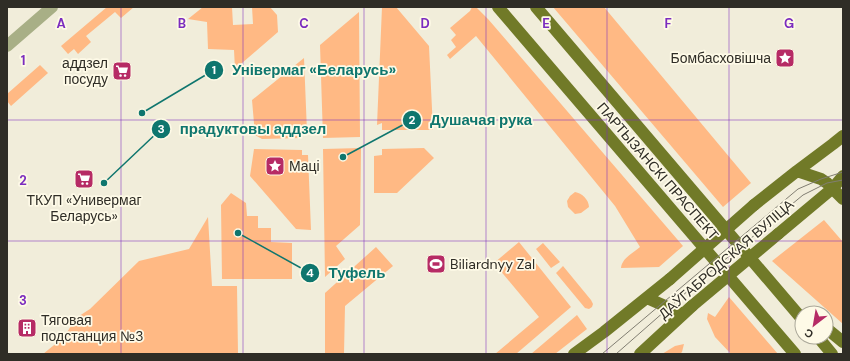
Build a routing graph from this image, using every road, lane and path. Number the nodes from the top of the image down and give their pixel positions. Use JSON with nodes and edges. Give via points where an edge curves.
{"nodes":[{"id":1,"x":52,"y":7,"type":"edge"},
{"id":2,"x":498,"y":7,"type":"edge"},
{"id":3,"x":536,"y":7,"type":"edge"},
{"id":4,"x":7,"y":46,"type":"edge"},
{"id":5,"x":843,"y":136,"type":"edge"},
{"id":6,"x":797,"y":171,"type":"junction"},
{"id":7,"x":843,"y":176,"type":"edge"},
{"id":8,"x":833,"y":188,"type":"junction"},
{"id":9,"x":843,"y":199,"type":"edge"},
{"id":10,"x":770,"y":281,"type":"junction"},
{"id":11,"x":647,"y":298,"type":"junction"},
{"id":12,"x":798,"y":305,"type":"edge"},
{"id":13,"x":688,"y":310,"type":"junction"},
{"id":14,"x":794,"y":310,"type":"edge"},
{"id":15,"x":834,"y":335,"type":"edge"},
{"id":16,"x":843,"y":342,"type":"edge"},
{"id":17,"x":825,"y":345,"type":"edge"},
{"id":18,"x":574,"y":354,"type":"edge"},
{"id":19,"x":640,"y":354,"type":"edge"},
{"id":20,"x":795,"y":354,"type":"edge"},
{"id":21,"x":832,"y":354,"type":"edge"}],
"edges":[{"from":1,"to":4,"type":"street"},
{"from":2,"to":20,"type":"main road","name":"ПАРТЫЗАНСКІ ПРАСПЕКТ"},
{"from":3,"to":10,"type":"main road","name":"ПАРТЫЗАНСКІ ПРАСПЕКТ"},
{"from":5,"to":6,"type":"main road","name":"ДАЎГАБРОДСКАЯ ВУЛІЦА"},
{"from":6,"to":8,"type":"main road","via":[[821,179]]},
{"from":6,"to":11,"type":"main road","name":"ДАЎГАБРОДСКАЯ ВУЛІЦА","bridge":true},
{"from":7,"to":8,"type":"main road","name":"ДАЎГАБРОДСКАЯ ВУЛІЦА"},
{"from":8,"to":9,"type":"main road"},
{"from":8,"to":13,"type":"main road","name":"ДАЎГАБРОДСКАЯ ВУЛІЦА","bridge":true},
{"from":10,"to":12,"type":"main road"},
{"from":10,"to":14,"type":"main road","name":"ПАРТЫЗАНСКІ ПРАСПЕКТ"},
{"from":11,"to":13,"type":"main road"},
{"from":11,"to":18,"type":"main road","name":"ДАЎГАБРОДСКАЯ ВУЛІЦА"},
{"from":13,"to":19,"type":"main road","name":"ДАЎГАБРОДСКАЯ ВУЛІЦА"},
{"from":15,"to":16,"type":"main road"},
{"from":17,"to":21,"type":"main road"}]}
